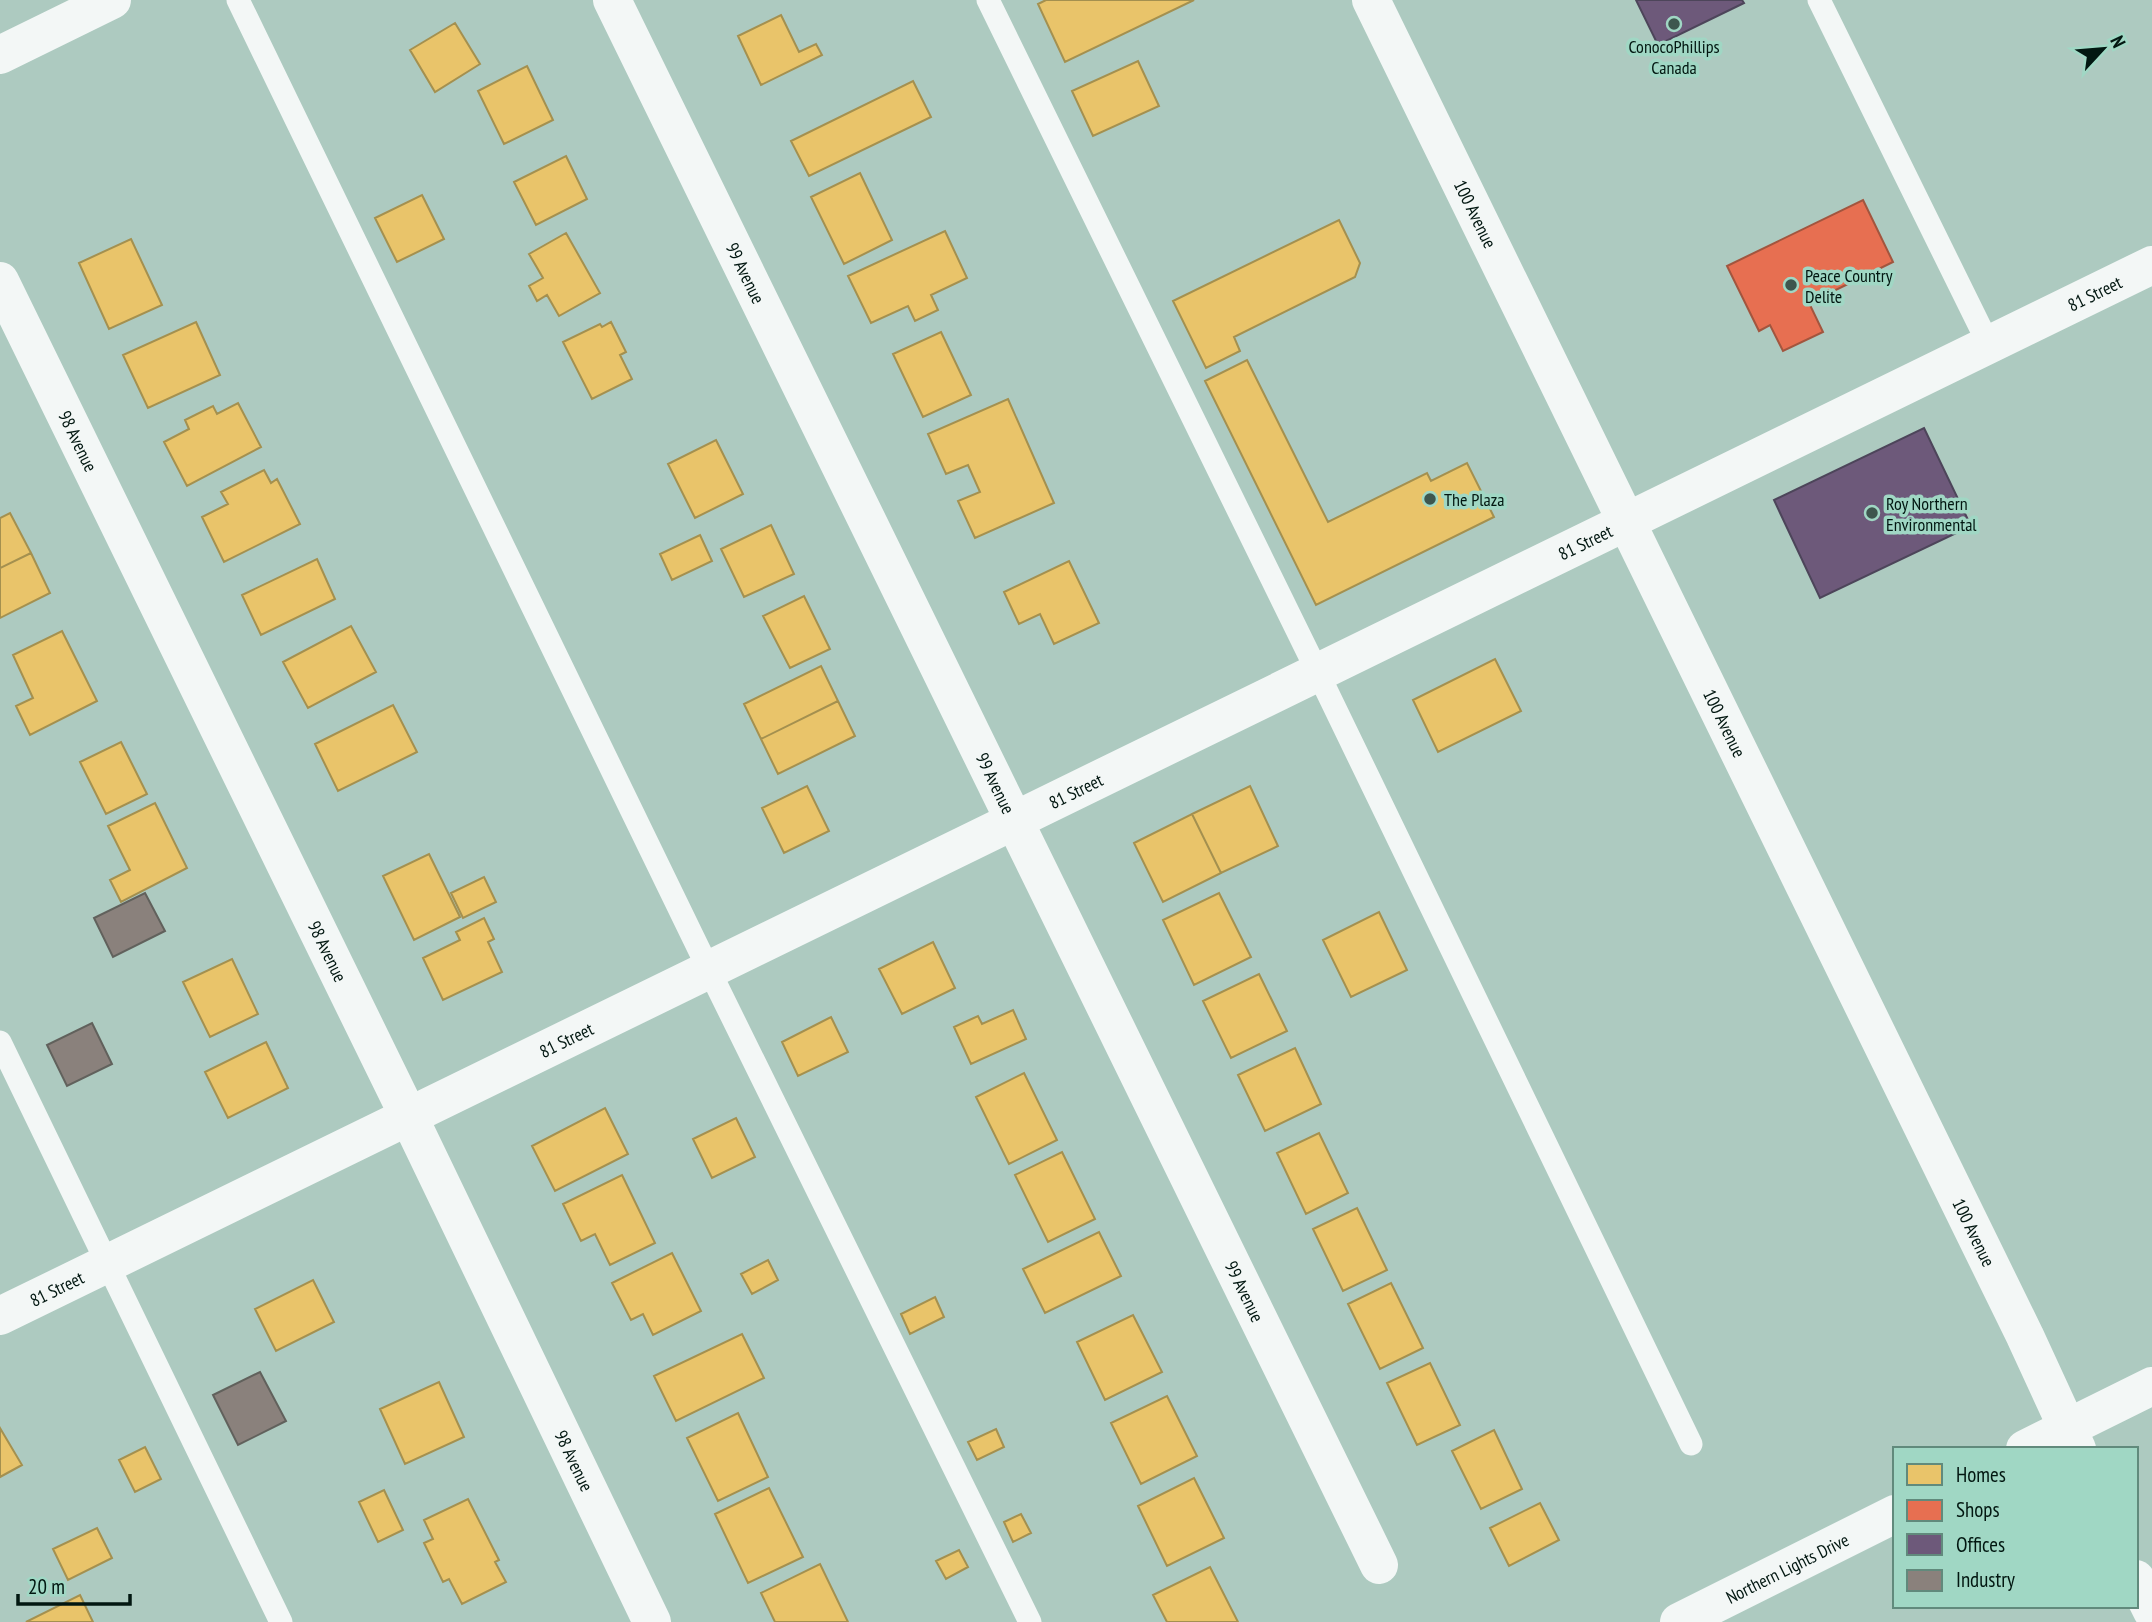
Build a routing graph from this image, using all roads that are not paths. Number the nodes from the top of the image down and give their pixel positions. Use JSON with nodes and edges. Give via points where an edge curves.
{"nodes":[{"id":1,"x":112,"y":0,"type":"edge"},
{"id":2,"x":238,"y":0,"type":"edge"},
{"id":3,"x":612,"y":0,"type":"edge"},
{"id":4,"x":988,"y":0,"type":"edge"},
{"id":5,"x":1371,"y":0,"type":"edge"},
{"id":6,"x":1819,"y":0,"type":"edge"},
{"id":7,"x":0,"y":55,"type":"edge"},
{"id":8,"x":2152,"y":265,"type":"edge"},
{"id":9,"x":0,"y":281,"type":"edge"},
{"id":10,"x":1989,"y":345,"type":"junction"},
{"id":11,"x":1626,"y":523,"type":"junction"},
{"id":12,"x":1318,"y":673,"type":"junction"},
{"id":13,"x":1013,"y":821,"type":"junction"},
{"id":14,"x":709,"y":970,"type":"junction"},
{"id":15,"x":0,"y":1042,"type":"edge"},
{"id":16,"x":408,"y":1115,"type":"junction"},
{"id":17,"x":108,"y":1263,"type":"junction"},
{"id":18,"x":0,"y":1316,"type":"edge"},
{"id":19,"x":2152,"y":1386,"type":"edge"},
{"id":20,"x":2072,"y":1438,"type":"edge"},
{"id":21,"x":1691,"y":1444,"type":"dead end"},
{"id":22,"x":2034,"y":1447,"type":"edge"},
{"id":23,"x":1893,"y":1515,"type":"edge"},
{"id":24,"x":1379,"y":1565,"type":"dead end"},
{"id":25,"x":2138,"y":1583,"type":"edge"},
{"id":26,"x":2152,"y":1611,"type":"edge"},
{"id":27,"x":281,"y":1622,"type":"edge"},
{"id":28,"x":652,"y":1622,"type":"edge"},
{"id":29,"x":1030,"y":1622,"type":"edge"},
{"id":30,"x":1679,"y":1622,"type":"edge"}],
"edges":[{"from":1,"to":7,"type":"street"},
{"from":2,"to":14,"type":"lane"},
{"from":3,"to":13,"type":"street","name":"99 Avenue"},
{"from":4,"to":12,"type":"lane"},
{"from":5,"to":11,"type":"street","name":"100 Avenue"},
{"from":6,"to":10,"type":"lane"},
{"from":8,"to":10,"type":"street","name":"81 Street"},
{"from":9,"to":16,"type":"street","name":"98 Avenue"},
{"from":10,"to":11,"type":"street","name":"81 Street"},
{"from":11,"to":12,"type":"street","name":"81 Street"},
{"from":11,"to":20,"type":"street","name":"100 Avenue"},
{"from":12,"to":13,"type":"street","name":"81 Street"},
{"from":12,"to":21,"type":"lane"},
{"from":13,"to":14,"type":"street","name":"81 Street"},
{"from":13,"to":24,"type":"street","name":"99 Avenue"},
{"from":14,"to":16,"type":"street","name":"81 Street"},
{"from":14,"to":29,"type":"lane"},
{"from":15,"to":17,"type":"lane"},
{"from":16,"to":17,"type":"street","name":"81 Street"},
{"from":16,"to":28,"type":"street","name":"98 Avenue"},
{"from":17,"to":18,"type":"street","name":"81 Street"},
{"from":17,"to":27,"type":"lane"},
{"from":19,"to":20,"type":"street"},
{"from":20,"to":22,"type":"street"},
{"from":23,"to":30,"type":"street","name":"Northern Lights Drive"},
{"from":25,"to":26,"type":"street"}]}
